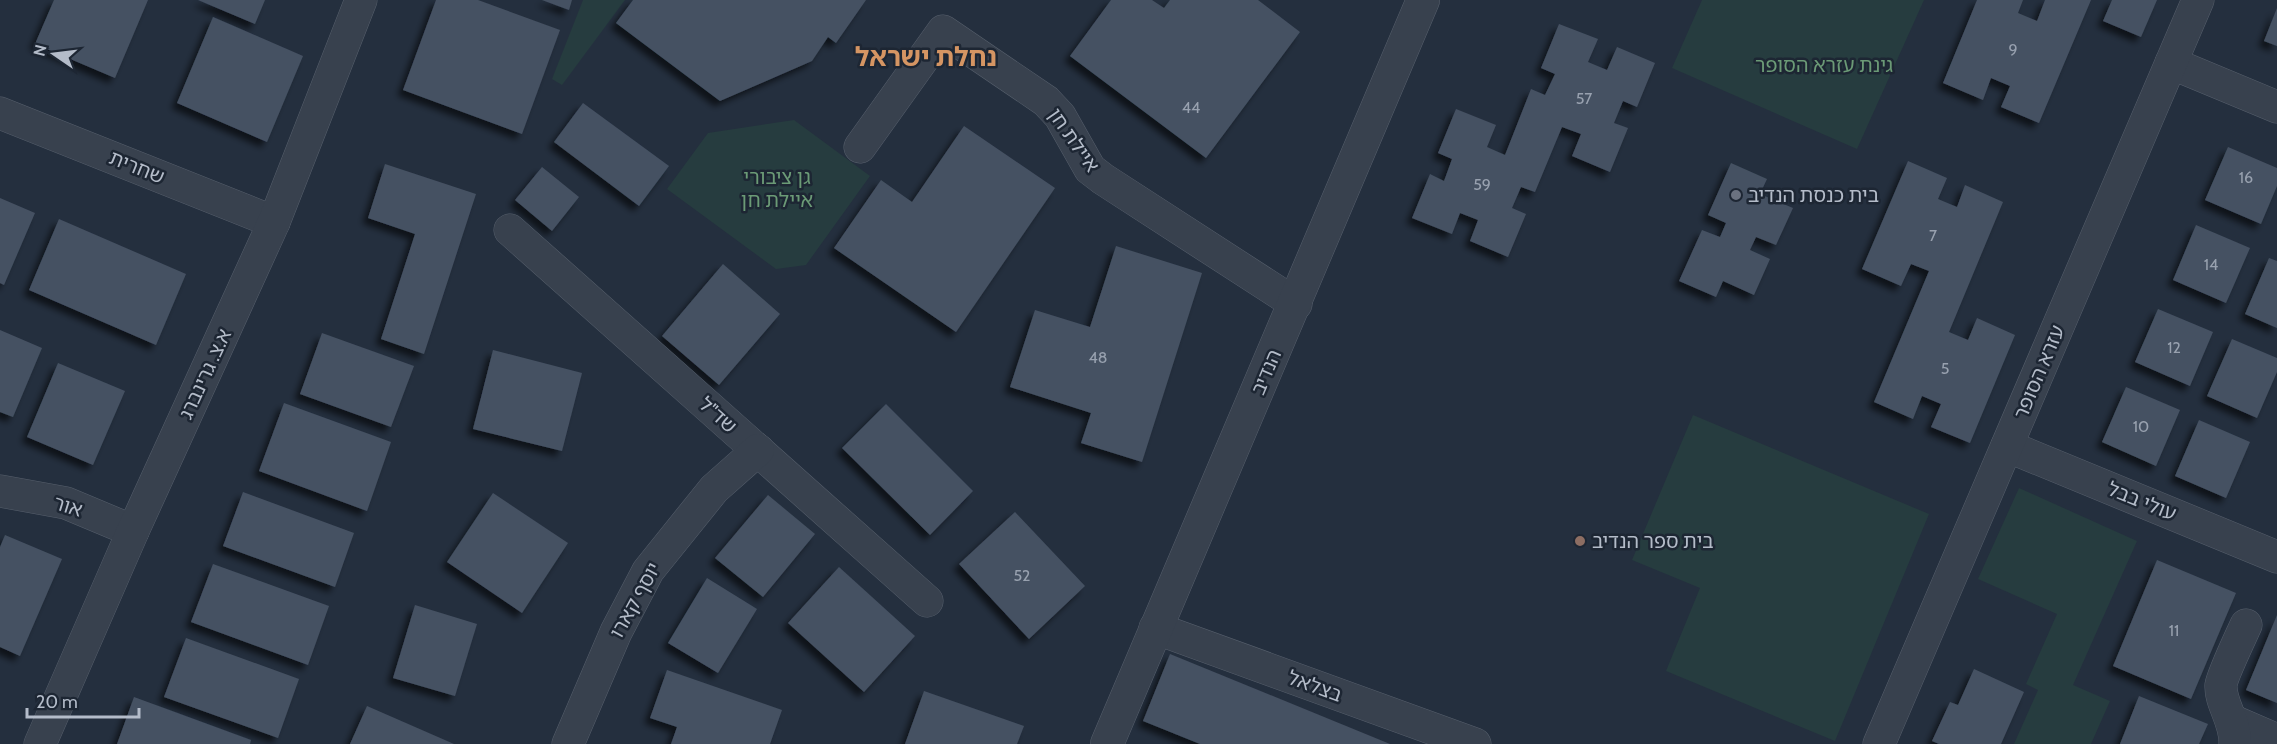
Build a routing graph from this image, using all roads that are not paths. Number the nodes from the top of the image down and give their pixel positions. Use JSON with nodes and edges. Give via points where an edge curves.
{"nodes":[{"id":1,"x":361,"y":0,"type":"edge"},
{"id":2,"x":1423,"y":0,"type":"edge"},
{"id":3,"x":2198,"y":0,"type":"edge"},
{"id":4,"x":2171,"y":63,"type":"junction"},
{"id":5,"x":2277,"y":107,"type":"edge"},
{"id":6,"x":0,"y":113,"type":"edge"},
{"id":7,"x":860,"y":147,"type":"dead end"},
{"id":8,"x":274,"y":222,"type":"junction"},
{"id":9,"x":510,"y":230,"type":"dead end"},
{"id":10,"x":1296,"y":304,"type":"junction"},
{"id":11,"x":2007,"y":446,"type":"junction"},
{"id":12,"x":758,"y":450,"type":"junction"},
{"id":13,"x":0,"y":490,"type":"edge"},
{"id":14,"x":133,"y":531,"type":"junction"},
{"id":15,"x":2277,"y":557,"type":"edge"},
{"id":16,"x":927,"y":601,"type":"dead end"},
{"id":17,"x":2246,"y":625,"type":"dead end"},
{"id":18,"x":1155,"y":628,"type":"junction"},
{"id":19,"x":2234,"y":732,"type":"edge"},
{"id":20,"x":2277,"y":740,"type":"edge"},
{"id":21,"x":40,"y":744,"type":"edge"},
{"id":22,"x":568,"y":744,"type":"edge"},
{"id":23,"x":1107,"y":744,"type":"edge"},
{"id":24,"x":1474,"y":744,"type":"edge"},
{"id":25,"x":1879,"y":744,"type":"edge"}],
"edges":[{"from":1,"to":8,"type":"street","name":"א.צ. גרינברג"},
{"from":2,"to":10,"type":"street","name":"הנדיב"},
{"from":3,"to":4,"type":"street","name":"עזרא הסופר"},
{"from":4,"to":5,"type":"street"},
{"from":4,"to":11,"type":"street","name":"עזרא הסופר"},
{"from":6,"to":8,"type":"street","name":"שחרית"},
{"from":7,"to":10,"type":"street","name":"איילת חן","via":[[943,31],[1046,101],[1060,116],[1090,169],[1103,180]]},
{"from":8,"to":14,"type":"street","name":"א.צ. גרינברג"},
{"from":9,"to":12,"type":"street","name":"שד\"ל"},
{"from":10,"to":18,"type":"street","name":"הנדיב"},
{"from":11,"to":15,"type":"street","name":"עולי בבל"},
{"from":11,"to":25,"type":"street","name":"עזרא הסופר"},
{"from":12,"to":16,"type":"street","name":"שד\"ל"},
{"from":12,"to":22,"type":"street","name":"יוסף קארו","via":[[714,489],[648,571],[616,632]]},
{"from":13,"to":14,"type":"street","name":"אור","via":[[66,503]]},
{"from":14,"to":21,"type":"street","name":"א.צ. גרינברג"},
{"from":17,"to":19,"type":"street","via":[[2221,685]]},
{"from":18,"to":23,"type":"street","name":"הנדיב"},
{"from":18,"to":24,"type":"street","name":"בצלאל"},
{"from":19,"to":20,"type":"street"}]}
